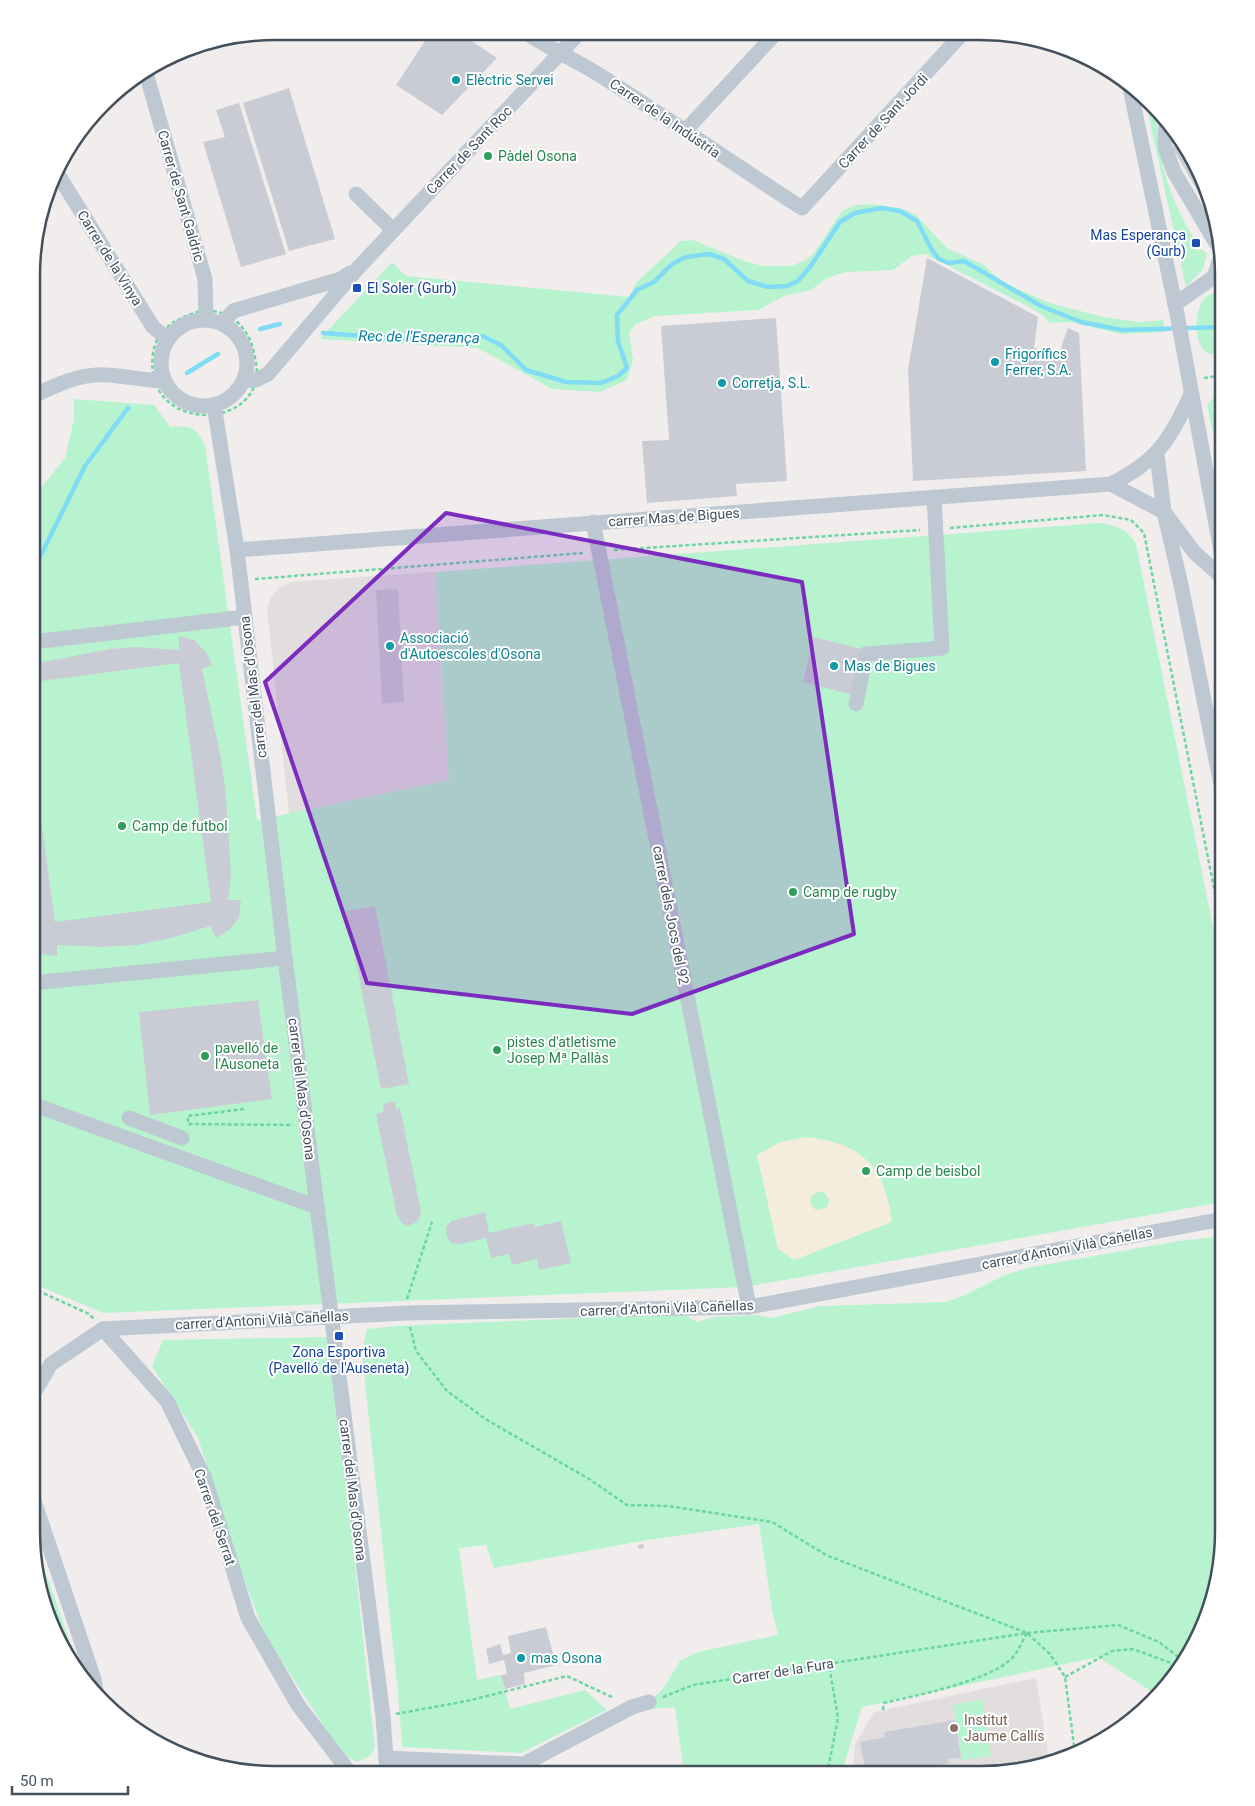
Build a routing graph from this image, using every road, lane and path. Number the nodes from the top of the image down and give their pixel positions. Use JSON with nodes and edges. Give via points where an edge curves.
{"nodes":[{"id":1,"x":536,"y":40,"type":"edge"},
{"id":2,"x":573,"y":40,"type":"edge"},
{"id":3,"x":770,"y":40,"type":"edge"},
{"id":4,"x":957,"y":40,"type":"edge"},
{"id":5,"x":563,"y":52,"type":"junction"},
{"id":6,"x":147,"y":78,"type":"edge"},
{"id":7,"x":1132,"y":95,"type":"edge"},
{"id":8,"x":685,"y":131,"type":"junction"},
{"id":9,"x":1166,"y":131,"type":"edge"},
{"id":10,"x":61,"y":179,"type":"edge"},
{"id":11,"x":356,"y":194,"type":"dead end"},
{"id":12,"x":802,"y":208,"type":"joint"},
{"id":13,"x":393,"y":230,"type":"junction"},
{"id":14,"x":1211,"y":235,"type":"edge"},
{"id":15,"x":358,"y":268,"type":"junction"},
{"id":16,"x":1215,"y":281,"type":"edge"},
{"id":17,"x":1176,"y":309,"type":"junction"},
{"id":18,"x":206,"y":315,"type":"junction"},
{"id":19,"x":225,"y":320,"type":"junction"},
{"id":20,"x":164,"y":336,"type":"junction"},
{"id":21,"x":1215,"y":378,"type":"edge"},
{"id":22,"x":160,"y":381,"type":"junction"},
{"id":23,"x":249,"y":381,"type":"junction"},
{"id":24,"x":1189,"y":388,"type":"junction"},
{"id":25,"x":40,"y":393,"type":"edge"},
{"id":26,"x":215,"y":409,"type":"junction"},
{"id":27,"x":1157,"y":454,"type":"junction"},
{"id":28,"x":1111,"y":484,"type":"junction"},
{"id":29,"x":934,"y":497,"type":"junction"},
{"id":30,"x":1164,"y":512,"type":"junction"},
{"id":31,"x":592,"y":522,"type":"junction"},
{"id":32,"x":1215,"y":522,"type":"edge"},
{"id":33,"x":936,"y":529,"type":"junction"},
{"id":34,"x":236,"y":550,"type":"junction"},
{"id":35,"x":598,"y":552,"type":"junction"},
{"id":36,"x":1194,"y":552,"type":"junction"},
{"id":37,"x":1177,"y":571,"type":"junction"},
{"id":38,"x":1215,"y":571,"type":"edge"},
{"id":39,"x":240,"y":580,"type":"junction"},
{"id":40,"x":244,"y":617,"type":"junction"},
{"id":41,"x":40,"y":641,"type":"edge"},
{"id":42,"x":856,"y":704,"type":"dead end"},
{"id":43,"x":1215,"y":756,"type":"edge"},
{"id":44,"x":1215,"y":889,"type":"edge"},
{"id":45,"x":285,"y":958,"type":"junction"},
{"id":46,"x":40,"y":982,"type":"edge"},
{"id":47,"x":40,"y":1107,"type":"edge"},
{"id":48,"x":244,"y":1109,"type":"dead end"},
{"id":49,"x":130,"y":1118,"type":"dead end"},
{"id":50,"x":307,"y":1125,"type":"junction"},
{"id":51,"x":182,"y":1138,"type":"dead end"},
{"id":52,"x":317,"y":1207,"type":"junction"},
{"id":53,"x":1215,"y":1220,"type":"edge"},
{"id":54,"x":432,"y":1222,"type":"dead end"},
{"id":55,"x":412,"y":1285,"type":"dead end"},
{"id":56,"x":40,"y":1292,"type":"edge"},
{"id":57,"x":749,"y":1307,"type":"junction"},
{"id":58,"x":406,"y":1313,"type":"junction"},
{"id":59,"x":331,"y":1316,"type":"junction"},
{"id":60,"x":103,"y":1329,"type":"junction"},
{"id":61,"x":40,"y":1384,"type":"edge"},
{"id":62,"x":40,"y":1519,"type":"edge"},
{"id":63,"x":1028,"y":1633,"type":"junction"},
{"id":64,"x":1178,"y":1657,"type":"edge"},
{"id":65,"x":829,"y":1664,"type":"junction"},
{"id":66,"x":1174,"y":1664,"type":"edge"},
{"id":67,"x":1065,"y":1677,"type":"junction"},
{"id":68,"x":94,"y":1681,"type":"edge"},
{"id":69,"x":649,"y":1702,"type":"joint"},
{"id":70,"x":632,"y":1707,"type":"junction"},
{"id":71,"x":883,"y":1710,"type":"dead end"},
{"id":72,"x":382,"y":1716,"type":"junction"},
{"id":73,"x":1074,"y":1746,"type":"edge"},
{"id":74,"x":345,"y":1766,"type":"edge"},
{"id":75,"x":387,"y":1766,"type":"edge"},
{"id":76,"x":829,"y":1766,"type":"edge"}],
"edges":[{"from":1,"to":5,"type":"street","name":"Carrer de la Indústria"},
{"from":2,"to":5,"type":"street","name":"Carrer de Sant Roc"},
{"from":3,"to":8,"type":"street"},
{"from":4,"to":12,"type":"street","name":"Carrer de Sant Jordi"},
{"from":5,"to":8,"type":"street","name":"Carrer de la Indústria"},
{"from":5,"to":13,"type":"street","name":"Carrer de Sant Roc"},
{"from":6,"to":18,"type":"street","name":"Carrer de Sant Galdric","via":[[205,280]]},
{"from":7,"to":17,"type":"street"},
{"from":8,"to":12,"type":"street","name":"Carrer de la Indústria"},
{"from":9,"to":14,"type":"street","via":[[1165,147],[1174,172]]},
{"from":10,"to":20,"type":"street","name":"Carrer de la Vinya","via":[[153,327]]},
{"from":11,"to":13,"type":"street"},
{"from":13,"to":15,"type":"street","name":"Carrer de Sant Roc"},
{"from":15,"to":19,"type":"street","name":"Carrer de Sant Roc","via":[[341,279],[233,311]]},
{"from":15,"to":23,"type":"street","name":"Carrer de Sant Roc","via":[[268,374]]},
{"from":16,"to":17,"type":"street"},
{"from":17,"to":24,"type":"street"},
{"from":18,"to":19,"type":"street"},
{"from":18,"to":19,"type":"path"},
{"from":18,"to":20,"type":"street"},
{"from":18,"to":20,"type":"path","via":[[179,319]]},
{"from":19,"to":23,"type":"street","via":[[243,345]]},
{"from":19,"to":23,"type":"path","via":[[240,324],[251,339],[256,365]]},
{"from":20,"to":22,"type":"street"},
{"from":20,"to":22,"type":"path","via":[[154,346],[152,354]]},
{"from":21,"to":24,"type":"path"},
{"from":22,"to":25,"type":"street","via":[[83,376]]},
{"from":22,"to":26,"type":"street","via":[[186,402]]},
{"from":22,"to":26,"type":"path","via":[[162,398],[176,408],[197,416]]},
{"from":23,"to":26,"type":"street","name":"Carrer de Sant Roc"},
{"from":23,"to":26,"type":"path","via":[[249,395],[235,408]]},
{"from":24,"to":27,"type":"street","name":"carrer Mas de Bigues","via":[[1179,421]]},
{"from":24,"to":32,"type":"street"},
{"from":26,"to":34,"type":"street","name":"carrer del Mas d'Osona"},
{"from":27,"to":28,"type":"street","name":"carrer Mas de Bigues"},
{"from":27,"to":30,"type":"street"},
{"from":28,"to":29,"type":"street","name":"carrer Mas de Bigues"},
{"from":28,"to":30,"type":"street"},
{"from":29,"to":31,"type":"street","name":"carrer Mas de Bigues"},
{"from":29,"to":33,"type":"street"},
{"from":30,"to":36,"type":"street"},
{"from":30,"to":37,"type":"street"},
{"from":31,"to":34,"type":"street","name":"carrer Mas de Bigues"},
{"from":31,"to":35,"type":"street","name":"carrer dels Jocs del 92"},
{"from":33,"to":35,"type":"path"},
{"from":33,"to":42,"type":"street","via":[[942,648],[866,654]]},
{"from":33,"to":44,"type":"path","via":[[1103,515],[1130,520],[1144,534]]},
{"from":34,"to":39,"type":"street","name":"carrer del Mas d'Osona"},
{"from":35,"to":39,"type":"path"},
{"from":35,"to":57,"type":"street","name":"carrer dels Jocs del 92"},
{"from":36,"to":37,"type":"street","via":[[1181,558]]},
{"from":36,"to":38,"type":"street"},
{"from":37,"to":43,"type":"street"},
{"from":39,"to":40,"type":"street","name":"carrer del Mas d'Osona"},
{"from":40,"to":41,"type":"street"},
{"from":40,"to":45,"type":"street","name":"carrer del Mas d'Osona"},
{"from":45,"to":46,"type":"street"},
{"from":45,"to":50,"type":"street","name":"carrer del Mas d'Osona"},
{"from":47,"to":52,"type":"street","via":[[213,1162],[272,1184]]},
{"from":48,"to":50,"type":"path","via":[[188,1116],[188,1124]]},
{"from":49,"to":51,"type":"street"},
{"from":50,"to":52,"type":"street","name":"carrer del Mas d'Osona"},
{"from":52,"to":59,"type":"street","name":"carrer del Mas d'Osona"},
{"from":53,"to":57,"type":"street","name":"carrer d'Antoni Vilà Cañellas"},
{"from":54,"to":55,"type":"path"},
{"from":56,"to":60,"type":"path","via":[[89,1314]]},
{"from":57,"to":58,"type":"street","name":"carrer d'Antoni Vilà Cañellas"},
{"from":58,"to":59,"type":"street","name":"carrer d'Antoni Vilà Cañellas"},
{"from":58,"to":63,"type":"path","via":[[416,1351],[447,1392],[627,1505],[668,1506],[772,1522],[826,1555]]},
{"from":59,"to":60,"type":"street","name":"carrer d'Antoni Vilà Cañellas"},
{"from":59,"to":72,"type":"street","name":"carrer del Mas d'Osona"},
{"from":60,"to":61,"type":"street","via":[[51,1364]]},
{"from":60,"to":74,"type":"street","name":"Carrer del Serrat","via":[[167,1402],[205,1479],[248,1618],[298,1705]]},
{"from":62,"to":68,"type":"street"},
{"from":63,"to":64,"type":"path","name":"Carrer de la Fura","via":[[1118,1624],[1159,1642]]},
{"from":63,"to":65,"type":"path","name":"Carrer de la Fura"},
{"from":63,"to":67,"type":"path","via":[[1050,1654]]},
{"from":63,"to":71,"type":"path","via":[[1011,1659],[994,1670],[941,1690],[884,1702]]},
{"from":65,"to":69,"type":"path","name":"Carrer de la Fura","via":[[694,1685]]},
{"from":65,"to":76,"type":"path","via":[[838,1718]]},
{"from":66,"to":67,"type":"path","via":[[1133,1649],[1119,1650]]},
{"from":67,"to":73,"type":"path"},
{"from":69,"to":70,"type":"street"},
{"from":70,"to":72,"type":"path","via":[[567,1676],[467,1701]]},
{"from":70,"to":75,"type":"street","via":[[524,1764]]},
{"from":72,"to":75,"type":"street","name":"carrer del Mas d'Osona"}]}
